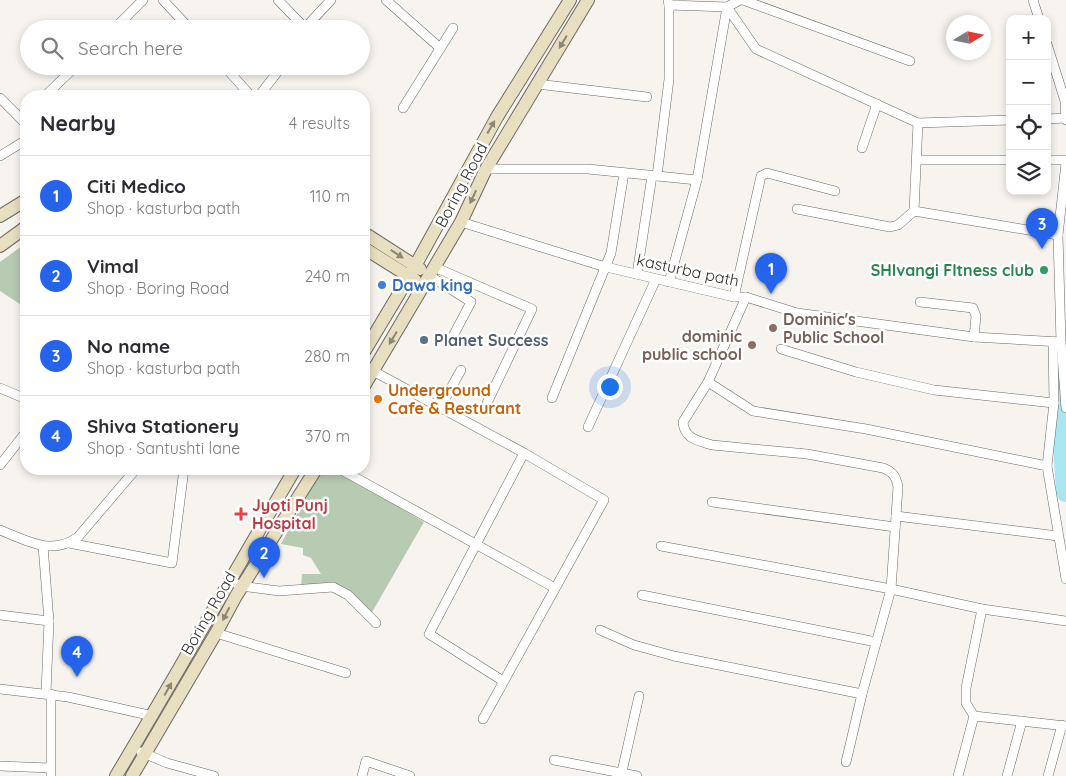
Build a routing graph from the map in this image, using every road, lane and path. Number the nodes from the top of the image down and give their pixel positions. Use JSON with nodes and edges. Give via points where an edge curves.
{"nodes":[{"id":1,"x":143,"y":0,"type":"edge"},
{"id":2,"x":163,"y":0,"type":"edge"},
{"id":3,"x":278,"y":0,"type":"edge"},
{"id":4,"x":331,"y":0,"type":"edge"},
{"id":5,"x":386,"y":0,"type":"edge"},
{"id":6,"x":570,"y":0,"type":"edge"},
{"id":7,"x":588,"y":0,"type":"edge"},
{"id":8,"x":741,"y":0,"type":"edge"},
{"id":9,"x":1033,"y":0,"type":"edge"},
{"id":10,"x":669,"y":2,"type":"edge"},
{"id":11,"x":728,"y":7,"type":"junction"},
{"id":12,"x":1038,"y":15,"type":"edge"},
{"id":13,"x":123,"y":20,"type":"edge"},
{"id":14,"x":182,"y":20,"type":"edge"},
{"id":15,"x":297,"y":20,"type":"edge"},
{"id":16,"x":312,"y":20,"type":"edge"},
{"id":17,"x":453,"y":28,"type":"dead end"},
{"id":18,"x":440,"y":48,"type":"junction"},
{"id":19,"x":1051,"y":57,"type":"edge"},
{"id":20,"x":910,"y":61,"type":"dead end"},
{"id":21,"x":67,"y":75,"type":"edge"},
{"id":22,"x":232,"y":75,"type":"edge"},
{"id":23,"x":275,"y":75,"type":"edge"},
{"id":24,"x":537,"y":84,"type":"junction"},
{"id":25,"x":51,"y":90,"type":"edge"},
{"id":26,"x":246,"y":90,"type":"edge"},
{"id":27,"x":264,"y":90,"type":"edge"},
{"id":28,"x":648,"y":97,"type":"dead end"},
{"id":29,"x":0,"y":98,"type":"edge"},
{"id":30,"x":1065,"y":101,"type":"edge"},
{"id":31,"x":877,"y":104,"type":"junction"},
{"id":32,"x":403,"y":108,"type":"dead end"},
{"id":33,"x":20,"y":115,"type":"edge"},
{"id":34,"x":1051,"y":118,"type":"edge"},
{"id":35,"x":1066,"y":119,"type":"edge"},
{"id":36,"x":1006,"y":120,"type":"edge"},
{"id":37,"x":918,"y":123,"type":"junction"},
{"id":38,"x":20,"y":144,"type":"edge"},
{"id":39,"x":862,"y":148,"type":"dead end"},
{"id":40,"x":0,"y":156,"type":"edge"},
{"id":41,"x":917,"y":160,"type":"junction"},
{"id":42,"x":1006,"y":160,"type":"edge"},
{"id":43,"x":1051,"y":160,"type":"edge"},
{"id":44,"x":1066,"y":161,"type":"edge"},
{"id":45,"x":486,"y":169,"type":"junction"},
{"id":46,"x":624,"y":173,"type":"junction"},
{"id":47,"x":655,"y":176,"type":"junction"},
{"id":48,"x":697,"y":180,"type":"junction"},
{"id":49,"x":835,"y":191,"type":"dead end"},
{"id":50,"x":1064,"y":201,"type":"edge"},
{"id":51,"x":20,"y":204,"type":"edge"},
{"id":52,"x":797,"y":209,"type":"dead end"},
{"id":53,"x":914,"y":210,"type":"junction"},
{"id":54,"x":0,"y":216,"type":"edge"},
{"id":55,"x":461,"y":222,"type":"junction"},
{"id":56,"x":20,"y":231,"type":"edge"},
{"id":57,"x":1058,"y":235,"type":"junction"},
{"id":58,"x":370,"y":238,"type":"edge"},
{"id":59,"x":0,"y":246,"type":"edge"},
{"id":60,"x":370,"y":251,"type":"edge"},
{"id":61,"x":606,"y":267,"type":"junction"},
{"id":62,"x":412,"y":271,"type":"junction"},
{"id":63,"x":637,"y":274,"type":"junction"},
{"id":64,"x":429,"y":276,"type":"junction"},
{"id":65,"x":656,"y":279,"type":"junction"},
{"id":66,"x":669,"y":282,"type":"junction"},
{"id":67,"x":734,"y":297,"type":"junction"},
{"id":68,"x":746,"y":297,"type":"junction"},
{"id":69,"x":920,"y":302,"type":"dead end"},
{"id":70,"x":974,"y":336,"type":"junction"},
{"id":71,"x":452,"y":338,"type":"dead end"},
{"id":72,"x":370,"y":342,"type":"edge"},
{"id":73,"x":1057,"y":342,"type":"junction"},
{"id":74,"x":781,"y":349,"type":"dead end"},
{"id":75,"x":1065,"y":368,"type":"edge"},
{"id":76,"x":461,"y":370,"type":"dead end"},
{"id":77,"x":373,"y":371,"type":"junction"},
{"id":78,"x":370,"y":376,"type":"edge"},
{"id":79,"x":708,"y":382,"type":"junction"},
{"id":80,"x":0,"y":388,"type":"edge"},
{"id":81,"x":20,"y":396,"type":"edge"},
{"id":82,"x":552,"y":398,"type":"dead end"},
{"id":83,"x":486,"y":403,"type":"dead end"},
{"id":84,"x":1054,"y":403,"type":"junction"},
{"id":85,"x":441,"y":406,"type":"junction"},
{"id":86,"x":1066,"y":408,"type":"edge"},
{"id":87,"x":588,"y":426,"type":"dead end"},
{"id":88,"x":20,"y":440,"type":"edge"},
{"id":89,"x":524,"y":453,"type":"junction"},
{"id":90,"x":0,"y":466,"type":"edge"},
{"id":91,"x":1047,"y":466,"type":"junction"},
{"id":92,"x":131,"y":475,"type":"edge"},
{"id":93,"x":183,"y":475,"type":"edge"},
{"id":94,"x":290,"y":475,"type":"edge"},
{"id":95,"x":312,"y":475,"type":"edge"},
{"id":96,"x":351,"y":475,"type":"edge"},
{"id":97,"x":712,"y":502,"type":"dead end"},
{"id":98,"x":896,"y":516,"type":"junction"},
{"id":99,"x":895,"y":527,"type":"junction"},
{"id":100,"x":0,"y":530,"type":"edge"},
{"id":101,"x":1058,"y":536,"type":"junction"},
{"id":102,"x":70,"y":543,"type":"junction"},
{"id":103,"x":476,"y":545,"type":"junction"},
{"id":104,"x":43,"y":546,"type":"junction"},
{"id":105,"x":661,"y":546,"type":"dead end"},
{"id":106,"x":1066,"y":579,"type":"edge"},
{"id":107,"x":229,"y":580,"type":"junction"},
{"id":108,"x":241,"y":586,"type":"junction"},
{"id":109,"x":555,"y":588,"type":"junction"},
{"id":110,"x":891,"y":590,"type":"junction"},
{"id":111,"x":642,"y":595,"type":"dead end"},
{"id":112,"x":982,"y":609,"type":"junction"},
{"id":113,"x":0,"y":615,"type":"edge"},
{"id":114,"x":49,"y":621,"type":"junction"},
{"id":115,"x":1066,"y":622,"type":"edge"},
{"id":116,"x":376,"y":623,"type":"dead end"},
{"id":117,"x":600,"y":630,"type":"dead end"},
{"id":118,"x":216,"y":634,"type":"junction"},
{"id":119,"x":876,"y":642,"type":"junction"},
{"id":120,"x":346,"y":673,"type":"dead end"},
{"id":121,"x":503,"y":681,"type":"junction"},
{"id":122,"x":0,"y":689,"type":"edge"},
{"id":123,"x":48,"y":694,"type":"junction"},
{"id":124,"x":862,"y":694,"type":"junction"},
{"id":125,"x":639,"y":696,"type":"dead end"},
{"id":126,"x":153,"y":716,"type":"junction"},
{"id":127,"x":974,"y":716,"type":"junction"},
{"id":128,"x":483,"y":719,"type":"dead end"},
{"id":129,"x":1022,"y":721,"type":"junction"},
{"id":130,"x":1064,"y":726,"type":"edge"},
{"id":131,"x":132,"y":750,"type":"junction"},
{"id":132,"x":145,"y":753,"type":"junction"},
{"id":133,"x":554,"y":760,"type":"dead end"},
{"id":134,"x":846,"y":762,"type":"dead end"},
{"id":135,"x":0,"y":766,"type":"edge"},
{"id":136,"x":51,"y":772,"type":"edge"},
{"id":137,"x":622,"y":775,"type":"edge"},
{"id":138,"x":116,"y":776,"type":"edge"},
{"id":139,"x":132,"y":776,"type":"edge"},
{"id":140,"x":214,"y":776,"type":"edge"},
{"id":141,"x":362,"y":776,"type":"edge"},
{"id":142,"x":410,"y":776,"type":"edge"},
{"id":143,"x":637,"y":776,"type":"edge"},
{"id":144,"x":958,"y":776,"type":"edge"},
{"id":145,"x":1007,"y":776,"type":"edge"},
{"id":146,"x":1048,"y":776,"type":"edge"}],
"edges":[{"from":1,"to":13,"type":"street"},
{"from":2,"to":14,"type":"street"},
{"from":3,"to":15,"type":"street"},
{"from":4,"to":16,"type":"street"},
{"from":5,"to":18,"type":"street"},
{"from":62,"to":6,"type":"street","one_way":true,"via":[[497,117]]},
{"from":7,"to":24,"type":"street","name":"Boring Road","one_way":true},
{"from":8,"to":11,"type":"street"},
{"from":8,"to":20,"type":"street"},
{"from":9,"to":12,"type":"street"},
{"from":10,"to":11,"type":"street"},
{"from":10,"to":47,"type":"street","via":[[670,79]]},
{"from":11,"to":31,"type":"street","via":[[756,49]]},
{"from":11,"to":48,"type":"street"},
{"from":17,"to":18,"type":"street"},
{"from":18,"to":32,"type":"street"},
{"from":19,"to":30,"type":"street"},
{"from":21,"to":25,"type":"street"},
{"from":22,"to":26,"type":"street"},
{"from":23,"to":27,"type":"street"},
{"from":24,"to":28,"type":"street"},
{"from":24,"to":45,"type":"street","name":"Boring Road"},
{"from":29,"to":33,"type":"street"},
{"from":30,"to":35,"type":"street"},
{"from":31,"to":37,"type":"street"},
{"from":31,"to":39,"type":"street"},
{"from":34,"to":35,"type":"street"},
{"from":36,"to":37,"type":"street"},
{"from":37,"to":41,"type":"street"},
{"from":38,"to":40,"type":"street"},
{"from":41,"to":42,"type":"street"},
{"from":41,"to":53,"type":"street"},
{"from":43,"to":44,"type":"street"},
{"from":44,"to":50,"type":"street"},
{"from":45,"to":46,"type":"street","via":[[588,169]]},
{"from":45,"to":55,"type":"street","name":"Boring Road","one_way":true},
{"from":46,"to":47,"type":"street"},
{"from":46,"to":61,"type":"street","via":[[613,246]]},
{"from":47,"to":48,"type":"street"},
{"from":47,"to":63,"type":"street"},
{"from":48,"to":66,"type":"street"},
{"from":49,"to":67,"type":"street","via":[[767,173],[761,176]]},
{"from":50,"to":57,"type":"street"},
{"from":51,"to":54,"type":"street"},
{"from":52,"to":53,"type":"street","via":[[890,227],[898,225]]},
{"from":53,"to":57,"type":"street"},
{"from":55,"to":61,"type":"street","name":"kasturba path"},
{"from":55,"to":64,"type":"street","name":"Boring Road"},
{"from":56,"to":59,"type":"street"},
{"from":57,"to":73,"type":"street"},
{"from":58,"to":62,"type":"street","one_way":true},
{"from":60,"to":62,"type":"street"},
{"from":61,"to":63,"type":"street","name":"kasturba path"},
{"from":61,"to":82,"type":"street"},
{"from":62,"to":64,"type":"street"},
{"from":62,"to":72,"type":"street"},
{"from":63,"to":65,"type":"street","name":"kasturba path"},
{"from":64,"to":71,"type":"street","via":[[471,302]]},
{"from":64,"to":77,"type":"street","name":"Boring Road","one_way":true},
{"from":64,"to":83,"type":"street","via":[[532,309]]},
{"from":65,"to":66,"type":"street","name":"kasturba path"},
{"from":65,"to":87,"type":"street"},
{"from":66,"to":67,"type":"street","name":"kasturba path"},
{"from":67,"to":68,"type":"street","name":"kasturba path"},
{"from":68,"to":70,"type":"street","name":"kasturba path","via":[[798,313]]},
{"from":68,"to":79,"type":"street"},
{"from":69,"to":70,"type":"street","via":[[973,308],[976,316]]},
{"from":70,"to":73,"type":"street","name":"kasturba path"},
{"from":73,"to":75,"type":"street"},
{"from":73,"to":84,"type":"street"},
{"from":74,"to":84,"type":"street","via":[[856,372],[934,390]]},
{"from":75,"to":86,"type":"street"},
{"from":76,"to":85,"type":"street"},
{"from":77,"to":78,"type":"street","name":"Boring Road"},
{"from":77,"to":85,"type":"street"},
{"from":79,"to":91,"type":"street","via":[[753,411],[866,429]]},
{"from":79,"to":98,"type":"street","via":[[683,422],[688,436],[699,442],[807,454],[890,471],[898,487]]},
{"from":80,"to":81,"type":"street"},
{"from":84,"to":91,"type":"street"},
{"from":85,"to":89,"type":"street"},
{"from":88,"to":90,"type":"street"},
{"from":89,"to":103,"type":"street"},
{"from":89,"to":109,"type":"street","via":[[604,500]]},
{"from":91,"to":101,"type":"street"},
{"from":92,"to":102,"type":"street"},
{"from":93,"to":102,"type":"street","via":[[172,563]]},
{"from":94,"to":107,"type":"street"},
{"from":95,"to":108,"type":"street","name":"Boring Road"},
{"from":96,"to":103,"type":"street"},
{"from":97,"to":99,"type":"street"},
{"from":98,"to":99,"type":"street"},
{"from":98,"to":101,"type":"street"},
{"from":99,"to":110,"type":"street"},
{"from":100,"to":104,"type":"street"},
{"from":101,"to":106,"type":"street"},
{"from":102,"to":104,"type":"street"},
{"from":103,"to":109,"type":"street"},
{"from":103,"to":121,"type":"street","via":[[429,634]]},
{"from":104,"to":114,"type":"street"},
{"from":105,"to":110,"type":"street"},
{"from":107,"to":108,"type":"street"},
{"from":126,"to":107,"type":"street","one_way":true},
{"from":108,"to":116,"type":"street","via":[[287,592],[333,587],[348,595]]},
{"from":108,"to":118,"type":"street","name":"Boring Road","one_way":true},
{"from":109,"to":121,"type":"street"},
{"from":110,"to":112,"type":"street"},
{"from":110,"to":119,"type":"street"},
{"from":111,"to":119,"type":"street"},
{"from":112,"to":115,"type":"street"},
{"from":112,"to":127,"type":"street","via":[[966,688],[966,703]]},
{"from":113,"to":114,"type":"street"},
{"from":114,"to":123,"type":"street"},
{"from":117,"to":124,"type":"street","via":[[674,656]]},
{"from":118,"to":120,"type":"street"},
{"from":118,"to":132,"type":"street","name":"Boring Road"},
{"from":119,"to":124,"type":"street"},
{"from":121,"to":128,"type":"street"},
{"from":122,"to":123,"type":"street"},
{"from":123,"to":126,"type":"street"},
{"from":123,"to":136,"type":"street"},
{"from":124,"to":134,"type":"street"},
{"from":125,"to":137,"type":"street"},
{"from":126,"to":131,"type":"street"},
{"from":127,"to":129,"type":"street"},
{"from":127,"to":144,"type":"street"},
{"from":129,"to":130,"type":"street"},
{"from":129,"to":145,"type":"street"},
{"from":130,"to":146,"type":"street"},
{"from":131,"to":132,"type":"street"},
{"from":131,"to":138,"type":"street"},
{"from":132,"to":139,"type":"street","name":"Boring Road"},
{"from":132,"to":140,"type":"street","via":[[167,763]]},
{"from":133,"to":137,"type":"street"},
{"from":135,"to":136,"type":"street"},
{"from":137,"to":143,"type":"street"},
{"from":141,"to":142,"type":"street","via":[[366,761]]}]}
